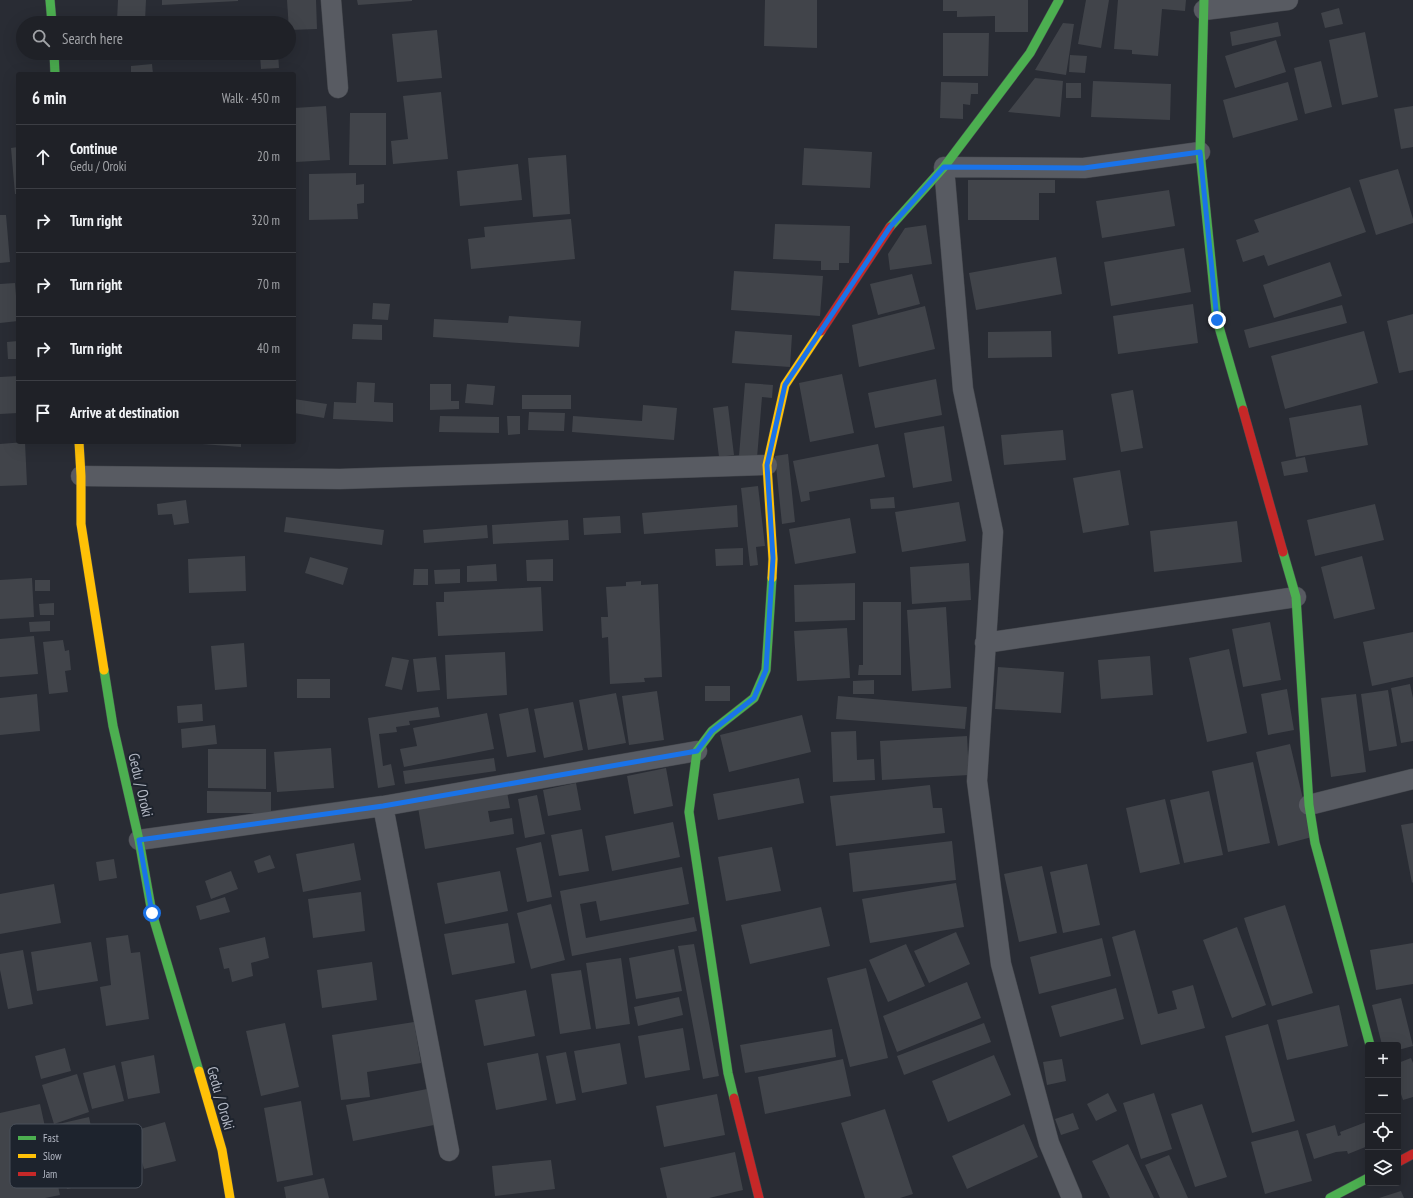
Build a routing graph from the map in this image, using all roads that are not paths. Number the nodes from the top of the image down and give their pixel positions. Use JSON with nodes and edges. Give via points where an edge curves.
{"nodes":[{"id":1,"x":50,"y":0,"type":"edge"},
{"id":2,"x":331,"y":0,"type":"edge"},
{"id":3,"x":1059,"y":0,"type":"edge"},
{"id":4,"x":1288,"y":0,"type":"edge"},
{"id":5,"x":1204,"y":5,"type":"edge"},
{"id":6,"x":51,"y":16,"type":"edge"},
{"id":7,"x":54,"y":60,"type":"edge"},
{"id":8,"x":55,"y":72,"type":"edge"},
{"id":9,"x":338,"y":88,"type":"dead end"},
{"id":10,"x":1200,"y":152,"type":"junction"},
{"id":11,"x":944,"y":167,"type":"junction"},
{"id":12,"x":79,"y":444,"type":"edge"},
{"id":13,"x":767,"y":465,"type":"junction"},
{"id":14,"x":81,"y":476,"type":"junction"},
{"id":15,"x":1296,"y":597,"type":"junction"},
{"id":16,"x":985,"y":643,"type":"junction"},
{"id":17,"x":697,"y":751,"type":"junction"},
{"id":18,"x":1413,"y":779,"type":"edge"},
{"id":19,"x":1309,"y":805,"type":"junction"},
{"id":20,"x":383,"y":806,"type":"junction"},
{"id":21,"x":139,"y":840,"type":"junction"},
{"id":22,"x":1369,"y":1042,"type":"edge"},
{"id":23,"x":449,"y":1151,"type":"dead end"},
{"id":24,"x":1365,"y":1180,"type":"edge"},
{"id":25,"x":230,"y":1198,"type":"edge"},
{"id":26,"x":759,"y":1198,"type":"edge"},
{"id":27,"x":1072,"y":1198,"type":"edge"},
{"id":28,"x":1330,"y":1198,"type":"edge"}],
"edges":[{"from":1,"to":6,"type":"street"},
{"from":2,"to":9,"type":"street"},
{"from":3,"to":11,"type":"street","via":[[1030,53]]},
{"from":4,"to":5,"type":"street"},
{"from":5,"to":10,"type":"street"},
{"from":7,"to":8,"type":"street"},
{"from":10,"to":11,"type":"street","via":[[1084,168]]},
{"from":10,"to":15,"type":"street","via":[[1217,320]]},
{"from":11,"to":13,"type":"street","via":[[890,227],[785,385]]},
{"from":11,"to":16,"type":"street","via":[[963,389],[993,532]]},
{"from":12,"to":14,"type":"street","name":"Gedu / Oroki"},
{"from":13,"to":14,"type":"street","via":[[340,479]]},
{"from":13,"to":17,"type":"street","via":[[773,558],[766,670],[754,698],[712,731]]},
{"from":14,"to":21,"type":"street","name":"Gedu / Oroki","via":[[82,532],[113,726]]},
{"from":15,"to":16,"type":"street"},
{"from":15,"to":19,"type":"street"},
{"from":16,"to":27,"type":"street","via":[[977,781],[1001,964],[1049,1143]]},
{"from":17,"to":20,"type":"street"},
{"from":17,"to":26,"type":"street","via":[[688,812],[728,1073]]},
{"from":18,"to":19,"type":"street"},
{"from":19,"to":22,"type":"street","via":[[1315,843]]},
{"from":20,"to":21,"type":"street"},
{"from":20,"to":23,"type":"street"},
{"from":21,"to":25,"type":"street","name":"Gedu / Oroki","via":[[152,913],[222,1150]]},
{"from":24,"to":28,"type":"street"}]}
